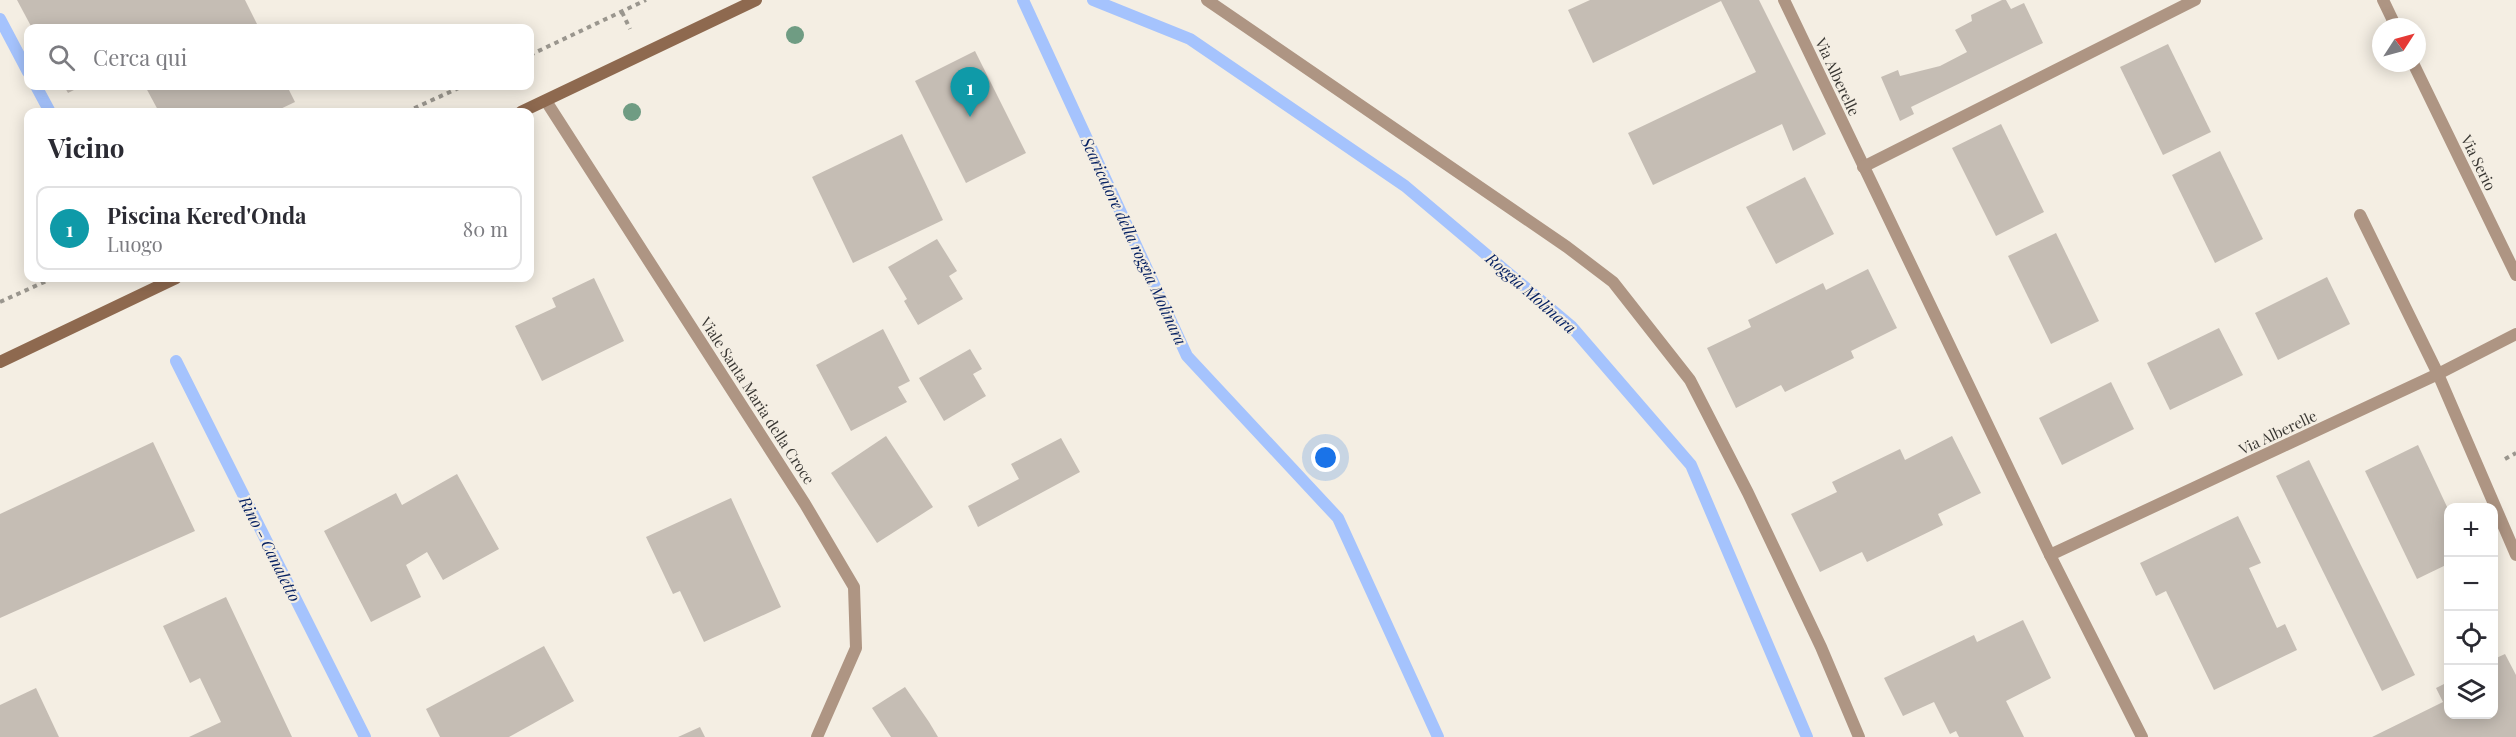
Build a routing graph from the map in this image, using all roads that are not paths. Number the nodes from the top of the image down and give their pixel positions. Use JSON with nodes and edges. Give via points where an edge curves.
{"nodes":[{"id":1,"x":756,"y":0,"type":"edge"},
{"id":2,"x":1207,"y":0,"type":"edge"},
{"id":3,"x":1784,"y":0,"type":"edge"},
{"id":4,"x":2195,"y":0,"type":"edge"},
{"id":5,"x":2383,"y":0,"type":"edge"},
{"id":6,"x":2392,"y":18,"type":"edge"},
{"id":7,"x":2417,"y":72,"type":"edge"},
{"id":8,"x":546,"y":101,"type":"junction"},
{"id":9,"x":530,"y":108,"type":"edge"},
{"id":10,"x":1863,"y":167,"type":"junction"},
{"id":11,"x":2360,"y":215,"type":"dead end"},
{"id":12,"x":2516,"y":275,"type":"edge"},
{"id":13,"x":168,"y":282,"type":"edge"},
{"id":14,"x":2516,"y":334,"type":"edge"},
{"id":15,"x":0,"y":362,"type":"edge"},
{"id":16,"x":2439,"y":374,"type":"junction"},
{"id":17,"x":2050,"y":555,"type":"junction"},
{"id":18,"x":2516,"y":555,"type":"edge"},
{"id":19,"x":817,"y":737,"type":"edge"},
{"id":20,"x":1859,"y":737,"type":"edge"},
{"id":21,"x":2142,"y":737,"type":"edge"}],
"edges":[{"from":1,"to":8,"type":"main road"},
{"from":2,"to":20,"type":"street","via":[[1567,247],[1612,282],[1690,380],[1821,647]]},
{"from":3,"to":10,"type":"street","name":"Via Alberelle"},
{"from":4,"to":10,"type":"street"},
{"from":5,"to":6,"type":"street"},
{"from":7,"to":12,"type":"street","name":"Via Serio"},
{"from":8,"to":9,"type":"main road"},
{"from":8,"to":19,"type":"street","name":"Viale Santa Maria della Croce","via":[[805,504],[854,587],[856,648]]},
{"from":10,"to":17,"type":"street","name":"Via Alberelle"},
{"from":11,"to":16,"type":"street"},
{"from":13,"to":15,"type":"main road"},
{"from":14,"to":16,"type":"street","name":"Via Alberelle"},
{"from":16,"to":17,"type":"street","name":"Via Alberelle"},
{"from":16,"to":18,"type":"street"},
{"from":17,"to":21,"type":"street","name":"Via Alberelle"}]}
